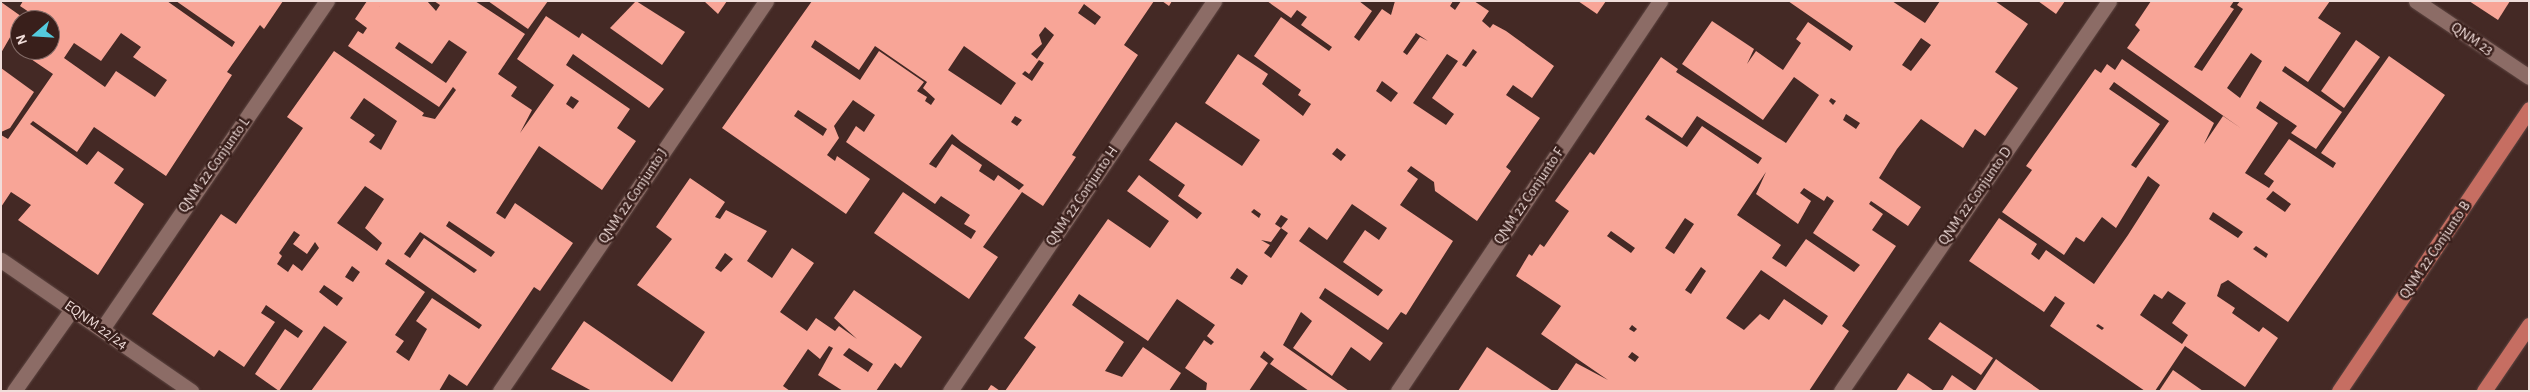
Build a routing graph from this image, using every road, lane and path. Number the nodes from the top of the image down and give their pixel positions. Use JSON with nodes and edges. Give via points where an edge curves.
{"nodes":[{"id":1,"x":327,"y":1,"type":"edge"},
{"id":2,"x":766,"y":1,"type":"edge"},
{"id":3,"x":1214,"y":1,"type":"edge"},
{"id":4,"x":1660,"y":1,"type":"edge"},
{"id":5,"x":2109,"y":1,"type":"edge"},
{"id":6,"x":2416,"y":1,"type":"edge"},
{"id":7,"x":2529,"y":77,"type":"edge"},
{"id":8,"x":2529,"y":109,"type":"edge"},
{"id":9,"x":1,"y":260,"type":"edge"},
{"id":10,"x":72,"y":308,"type":"junction"},
{"id":11,"x":2529,"y":326,"type":"edge"},
{"id":12,"x":102,"y":329,"type":"junction"},
{"id":13,"x":14,"y":391,"type":"edge"},
{"id":14,"x":191,"y":391,"type":"edge"},
{"id":15,"x":500,"y":391,"type":"edge"},
{"id":16,"x":950,"y":391,"type":"edge"},
{"id":17,"x":1398,"y":391,"type":"edge"},
{"id":18,"x":1841,"y":391,"type":"edge"},
{"id":19,"x":2339,"y":391,"type":"edge"},
{"id":20,"x":2484,"y":391,"type":"edge"}],
"edges":[{"from":1,"to":12,"type":"street","name":"QNM 22 Conjunto L"},
{"from":2,"to":15,"type":"street","name":"QNM 22 Conjunto J"},
{"from":3,"to":16,"type":"street","name":"QNM 22 Conjunto H"},
{"from":4,"to":17,"type":"street","name":"QNM 22 Conjunto F"},
{"from":5,"to":18,"type":"street","name":"QNM 22 Conjunto D"},
{"from":6,"to":7,"type":"street","name":"QNM 23"},
{"from":8,"to":19,"type":"main road","name":"QNM 22 Conjunto B"},
{"from":9,"to":10,"type":"street","name":"EQNM 22/24"},
{"from":10,"to":12,"type":"street","name":"EQNM 22/24"},
{"from":10,"to":13,"type":"street"},
{"from":11,"to":20,"type":"main road"},
{"from":12,"to":14,"type":"street","name":"EQNM 22/24"}]}
